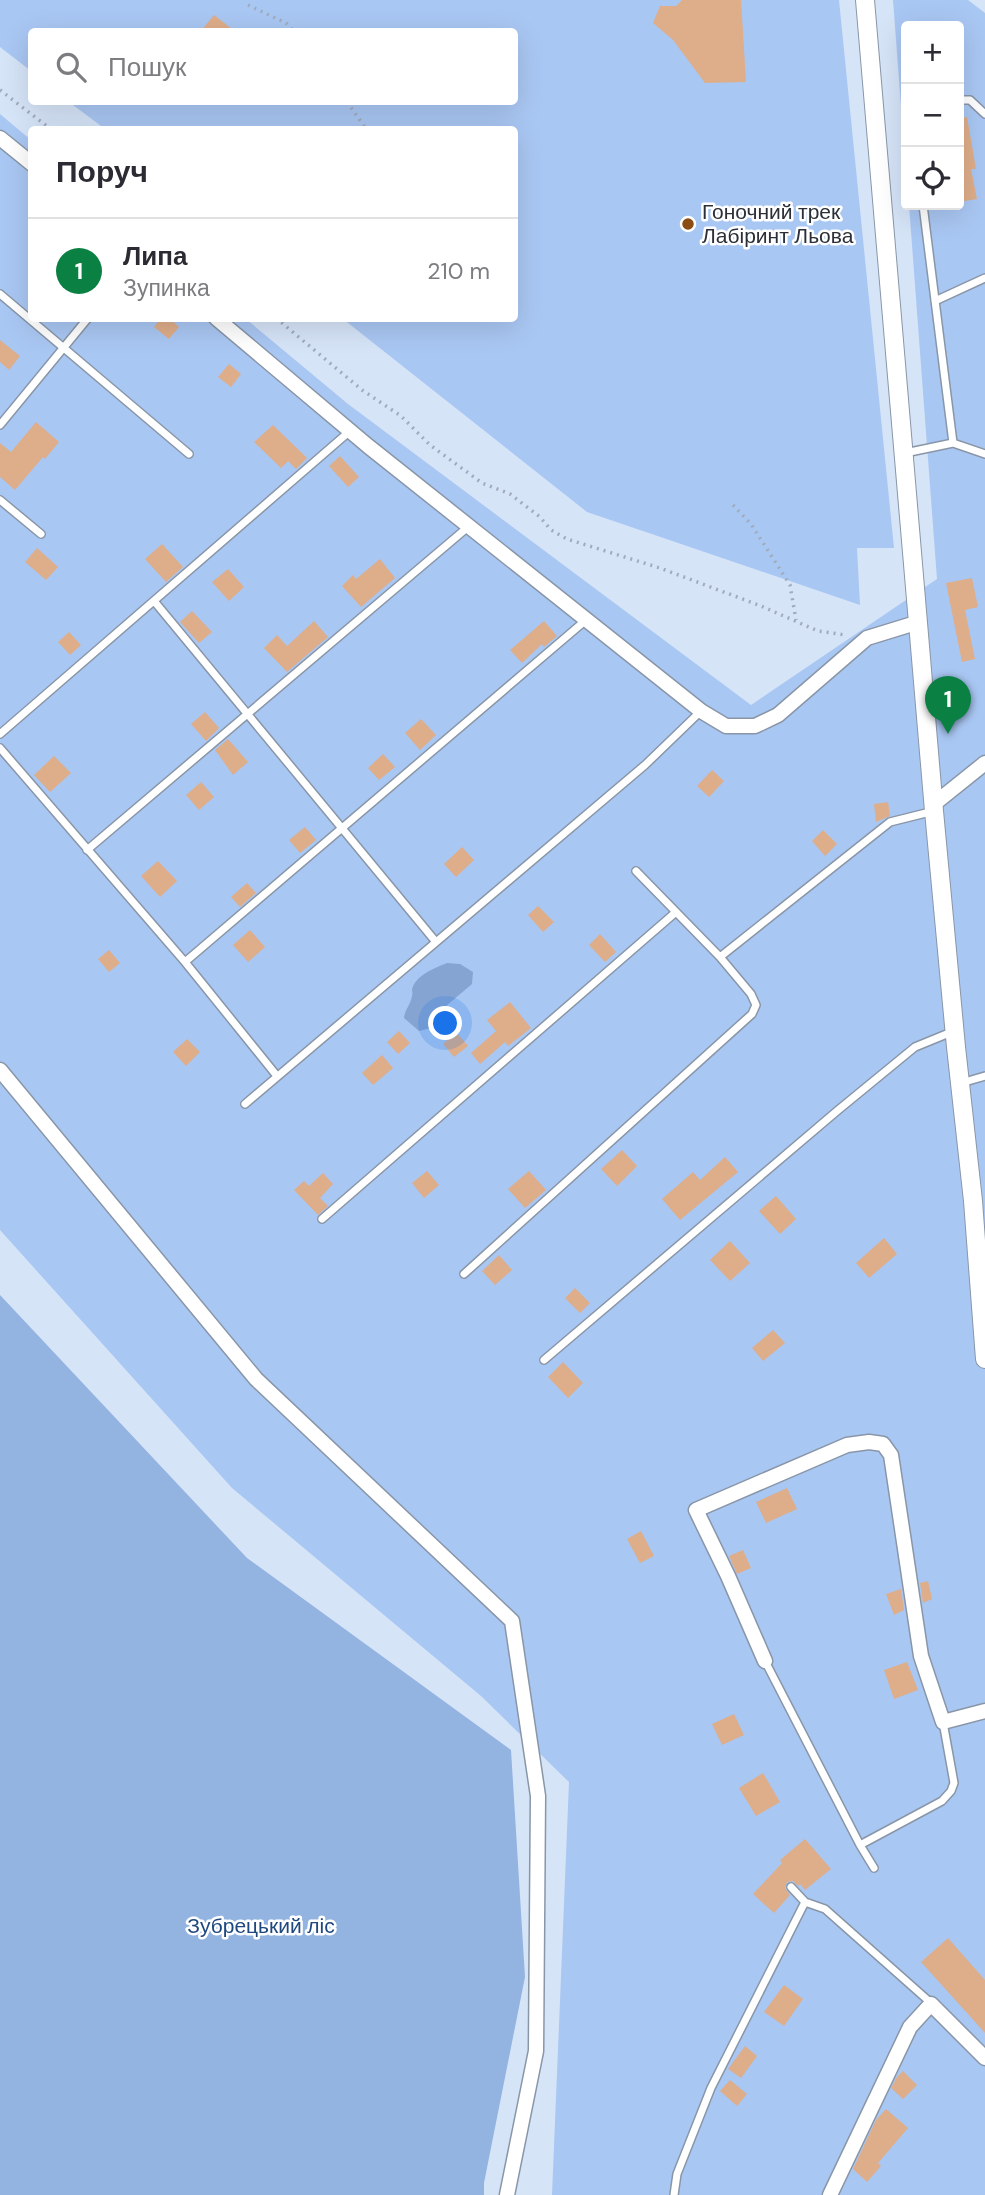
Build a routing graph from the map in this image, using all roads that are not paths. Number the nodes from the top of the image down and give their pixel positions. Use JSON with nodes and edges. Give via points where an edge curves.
{"nodes":[{"id":1,"x":865,"y":0,"type":"edge"},
{"id":2,"x":964,"y":100,"type":"edge"},
{"id":3,"x":985,"y":114,"type":"edge"},
{"id":4,"x":0,"y":138,"type":"edge"},
{"id":5,"x":28,"y":161,"type":"edge"},
{"id":6,"x":924,"y":210,"type":"edge"},
{"id":7,"x":985,"y":278,"type":"edge"},
{"id":8,"x":0,"y":294,"type":"edge"},
{"id":9,"x":935,"y":301,"type":"junction"},
{"id":10,"x":28,"y":318,"type":"edge"},
{"id":11,"x":33,"y":322,"type":"edge"},
{"id":12,"x":85,"y":322,"type":"edge"},
{"id":13,"x":221,"y":322,"type":"edge"},
{"id":14,"x":64,"y":348,"type":"junction"},
{"id":15,"x":0,"y":425,"type":"edge"},
{"id":16,"x":350,"y":431,"type":"junction"},
{"id":17,"x":953,"y":443,"type":"junction"},
{"id":18,"x":904,"y":453,"type":"junction"},
{"id":19,"x":189,"y":454,"type":"dead end"},
{"id":20,"x":985,"y":454,"type":"edge"},
{"id":21,"x":0,"y":500,"type":"edge"},
{"id":22,"x":469,"y":526,"type":"junction"},
{"id":23,"x":41,"y":534,"type":"dead end"},
{"id":24,"x":154,"y":601,"type":"junction"},
{"id":25,"x":586,"y":620,"type":"junction"},
{"id":26,"x":919,"y":622,"type":"junction"},
{"id":27,"x":701,"y":711,"type":"junction"},
{"id":28,"x":248,"y":714,"type":"junction"},
{"id":29,"x":0,"y":734,"type":"edge"},
{"id":30,"x":0,"y":748,"type":"edge"},
{"id":31,"x":985,"y":762,"type":"edge"},
{"id":32,"x":934,"y":807,"type":"junction"},
{"id":33,"x":342,"y":828,"type":"junction"},
{"id":34,"x":87,"y":850,"type":"junction"},
{"id":35,"x":636,"y":871,"type":"dead end"},
{"id":36,"x":676,"y":912,"type":"junction"},
{"id":37,"x":436,"y":942,"type":"junction"},
{"id":38,"x":720,"y":957,"type":"junction"},
{"id":39,"x":184,"y":962,"type":"junction"},
{"id":40,"x":955,"y":1031,"type":"junction"},
{"id":41,"x":0,"y":1070,"type":"edge"},
{"id":42,"x":277,"y":1076,"type":"junction"},
{"id":43,"x":985,"y":1076,"type":"edge"},
{"id":44,"x":960,"y":1084,"type":"junction"},
{"id":45,"x":245,"y":1104,"type":"dead end"},
{"id":46,"x":322,"y":1219,"type":"dead end"},
{"id":47,"x":464,"y":1274,"type":"dead end"},
{"id":48,"x":985,"y":1359,"type":"edge"},
{"id":49,"x":544,"y":1360,"type":"dead end"},
{"id":50,"x":765,"y":1661,"type":"joint"},
{"id":51,"x":985,"y":1711,"type":"edge"},
{"id":52,"x":943,"y":1722,"type":"junction"},
{"id":53,"x":860,"y":1845,"type":"junction"},
{"id":54,"x":874,"y":1868,"type":"dead end"},
{"id":55,"x":791,"y":1887,"type":"dead end"},
{"id":56,"x":805,"y":1902,"type":"junction"},
{"id":57,"x":931,"y":2004,"type":"junction"},
{"id":58,"x":985,"y":2058,"type":"edge"},
{"id":59,"x":507,"y":2195,"type":"edge"},
{"id":60,"x":674,"y":2195,"type":"edge"},
{"id":61,"x":830,"y":2195,"type":"edge"}],
"edges":[{"from":1,"to":18,"type":"street"},
{"from":2,"to":3,"type":"lane"},
{"from":4,"to":5,"type":"street"},
{"from":6,"to":9,"type":"lane"},
{"from":7,"to":9,"type":"lane"},
{"from":8,"to":10,"type":"lane"},
{"from":9,"to":17,"type":"lane"},
{"from":11,"to":14,"type":"lane"},
{"from":12,"to":14,"type":"lane"},
{"from":13,"to":16,"type":"street"},
{"from":14,"to":15,"type":"lane"},
{"from":14,"to":19,"type":"lane"},
{"from":16,"to":22,"type":"street"},
{"from":16,"to":24,"type":"lane"},
{"from":17,"to":18,"type":"lane"},
{"from":17,"to":20,"type":"lane"},
{"from":18,"to":26,"type":"street"},
{"from":21,"to":23,"type":"lane"},
{"from":22,"to":25,"type":"street"},
{"from":22,"to":28,"type":"lane"},
{"from":24,"to":28,"type":"lane"},
{"from":24,"to":29,"type":"lane"},
{"from":25,"to":27,"type":"street"},
{"from":25,"to":33,"type":"lane"},
{"from":26,"to":27,"type":"street","via":[[867,638],[778,715],[755,726],[726,726]]},
{"from":26,"to":32,"type":"street"},
{"from":27,"to":37,"type":"lane","via":[[645,765]]},
{"from":28,"to":33,"type":"lane"},
{"from":28,"to":34,"type":"lane"},
{"from":30,"to":34,"type":"lane"},
{"from":31,"to":32,"type":"street"},
{"from":32,"to":38,"type":"lane","via":[[890,822]]},
{"from":32,"to":40,"type":"street"},
{"from":33,"to":37,"type":"lane"},
{"from":33,"to":39,"type":"lane"},
{"from":34,"to":39,"type":"lane"},
{"from":35,"to":36,"type":"lane"},
{"from":36,"to":38,"type":"lane"},
{"from":36,"to":46,"type":"lane"},
{"from":37,"to":42,"type":"lane"},
{"from":38,"to":47,"type":"lane","via":[[751,993],[756,1004],[752,1014]]},
{"from":39,"to":42,"type":"lane"},
{"from":40,"to":44,"type":"street"},
{"from":40,"to":49,"type":"lane","via":[[915,1047]]},
{"from":41,"to":59,"type":"street","via":[[256,1379],[512,1622],[538,1796],[537,2037]]},
{"from":42,"to":45,"type":"lane"},
{"from":43,"to":44,"type":"lane"},
{"from":44,"to":48,"type":"street"},
{"from":50,"to":52,"type":"street","via":[[696,1510],[847,1445],[883,1444],[891,1455],[920,1656]]},
{"from":50,"to":53,"type":"lane"},
{"from":51,"to":52,"type":"street"},
{"from":52,"to":53,"type":"lane","via":[[954,1783],[951,1791],[942,1801]]},
{"from":53,"to":54,"type":"lane"},
{"from":55,"to":56,"type":"lane"},
{"from":56,"to":57,"type":"lane","via":[[825,1909]]},
{"from":56,"to":60,"type":"lane","via":[[711,2088],[677,2174]]},
{"from":57,"to":58,"type":"street"},
{"from":57,"to":61,"type":"street","via":[[910,2027]]}]}
